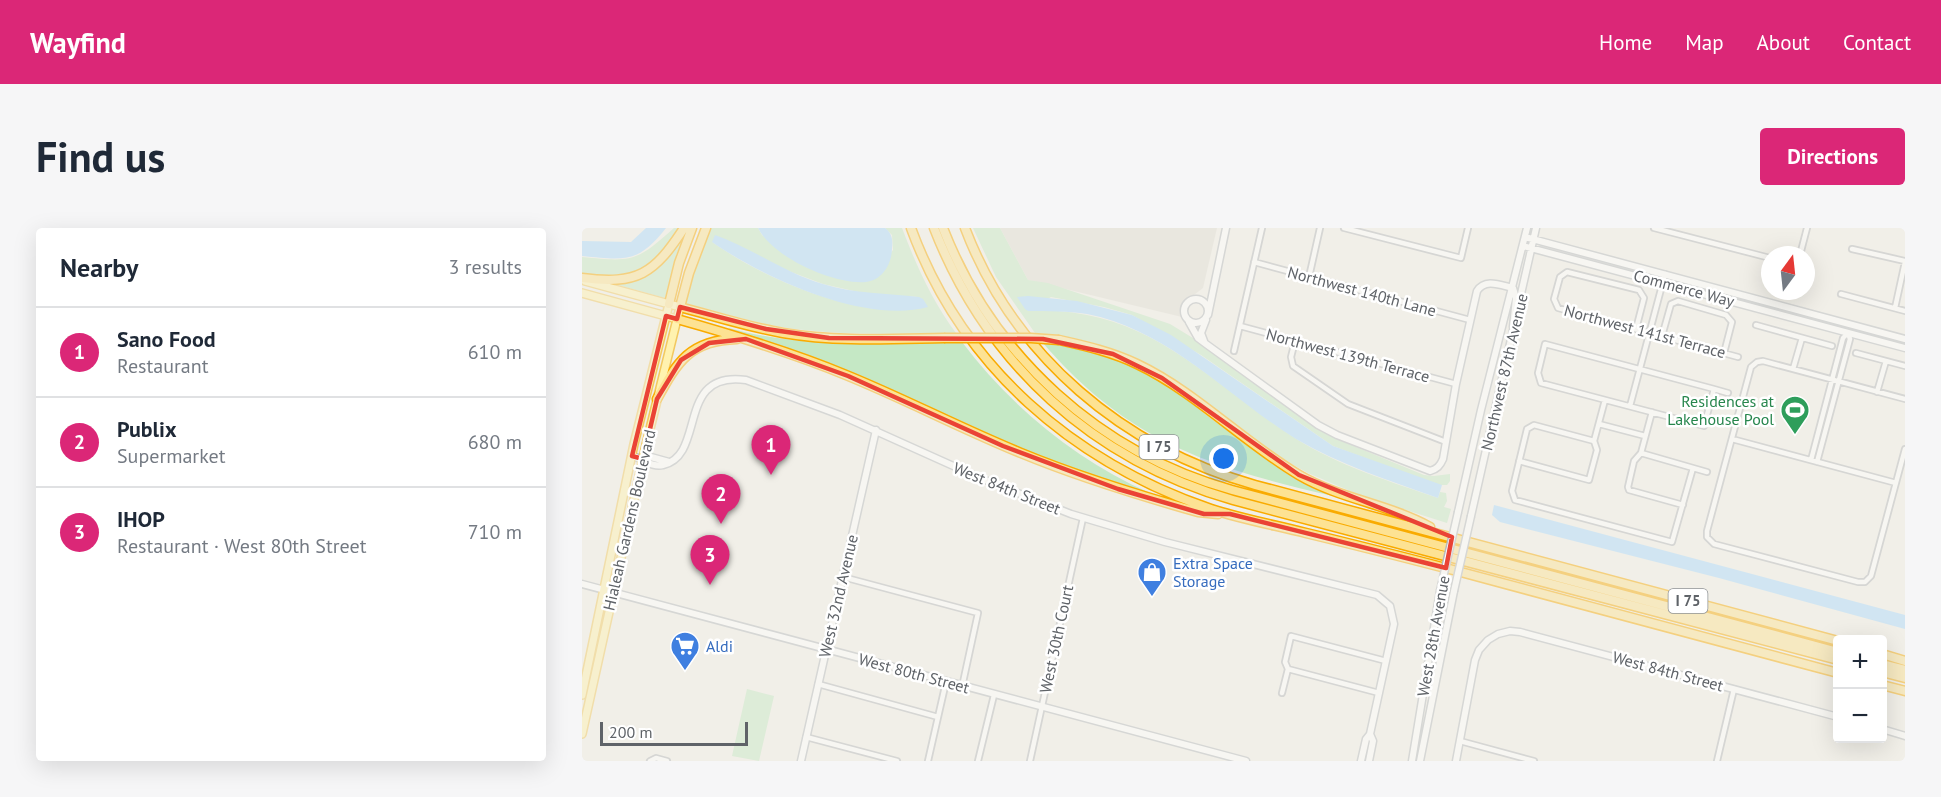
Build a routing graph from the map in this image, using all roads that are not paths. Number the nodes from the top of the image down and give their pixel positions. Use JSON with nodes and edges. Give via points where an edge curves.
{"nodes":[{"id":1,"x":684,"y":228,"type":"edge"},
{"id":2,"x":692,"y":228,"type":"edge"},
{"id":3,"x":706,"y":228,"type":"edge"},
{"id":4,"x":911,"y":228,"type":"edge"},
{"id":5,"x":934,"y":228,"type":"edge"},
{"id":6,"x":943,"y":228,"type":"edge"},
{"id":7,"x":965,"y":228,"type":"edge"},
{"id":8,"x":1226,"y":228,"type":"edge"},
{"id":9,"x":1262,"y":228,"type":"edge"},
{"id":10,"x":1320,"y":228,"type":"edge"},
{"id":11,"x":1344,"y":228,"type":"edge"},
{"id":12,"x":1468,"y":228,"type":"edge"},
{"id":13,"x":1527,"y":228,"type":"edge"},
{"id":14,"x":1536,"y":228,"type":"edge"},
{"id":15,"x":1654,"y":228,"type":"edge"},
{"id":16,"x":1807,"y":228,"type":"edge"},
{"id":17,"x":1525,"y":237,"type":"junction"},
{"id":18,"x":1533,"y":239,"type":"junction"},
{"id":19,"x":1523,"y":246,"type":"junction"},
{"id":20,"x":1802,"y":246,"type":"edge"},
{"id":21,"x":1532,"y":248,"type":"junction"},
{"id":22,"x":1852,"y":249,"type":"dead end"},
{"id":23,"x":1761,"y":256,"type":"edge"},
{"id":24,"x":1254,"y":262,"type":"junction"},
{"id":25,"x":1905,"y":262,"type":"edge"},
{"id":26,"x":1665,"y":274,"type":"junction"},
{"id":27,"x":1309,"y":277,"type":"junction"},
{"id":28,"x":582,"y":279,"type":"edge"},
{"id":29,"x":1663,"y":283,"type":"junction"},
{"id":30,"x":1213,"y":288,"type":"junction"},
{"id":31,"x":1513,"y":288,"type":"junction"},
{"id":32,"x":582,"y":293,"type":"edge"},
{"id":33,"x":1841,"y":294,"type":"dead end"},
{"id":34,"x":1196,"y":299,"type":"junction"},
{"id":35,"x":669,"y":304,"type":"junction"},
{"id":36,"x":680,"y":307,"type":"junction"},
{"id":37,"x":1895,"y":308,"type":"junction"},
{"id":38,"x":1905,"y":310,"type":"edge"},
{"id":39,"x":666,"y":316,"type":"junction"},
{"id":40,"x":1207,"y":317,"type":"junction"},
{"id":41,"x":677,"y":319,"type":"junction"},
{"id":42,"x":1470,"y":320,"type":"junction"},
{"id":43,"x":1189,"y":322,"type":"junction"},
{"id":44,"x":1851,"y":324,"type":"junction"},
{"id":45,"x":1240,"y":326,"type":"junction"},
{"id":46,"x":1756,"y":326,"type":"dead end"},
{"id":47,"x":1513,"y":327,"type":"junction"},
{"id":48,"x":1636,"y":329,"type":"junction"},
{"id":49,"x":1649,"y":333,"type":"junction"},
{"id":50,"x":1848,"y":333,"type":"junction"},
{"id":51,"x":1662,"y":336,"type":"junction"},
{"id":52,"x":1802,"y":338,"type":"junction"},
{"id":53,"x":746,"y":339,"type":"junction"},
{"id":54,"x":1905,"y":339,"type":"edge"},
{"id":55,"x":1295,"y":341,"type":"junction"},
{"id":56,"x":1206,"y":344,"type":"junction"},
{"id":57,"x":1832,"y":346,"type":"dead end"},
{"id":58,"x":1905,"y":348,"type":"edge"},
{"id":59,"x":1234,"y":351,"type":"dead end"},
{"id":60,"x":1724,"y":353,"type":"junction"},
{"id":61,"x":1856,"y":353,"type":"dead end"},
{"id":62,"x":1738,"y":357,"type":"dead end"},
{"id":63,"x":1886,"y":361,"type":"junction"},
{"id":64,"x":1905,"y":366,"type":"edge"},
{"id":65,"x":1639,"y":369,"type":"junction"},
{"id":66,"x":1793,"y":369,"type":"junction"},
{"id":67,"x":1832,"y":379,"type":"junction"},
{"id":68,"x":1839,"y":381,"type":"junction"},
{"id":69,"x":1456,"y":384,"type":"junction"},
{"id":70,"x":1714,"y":389,"type":"junction"},
{"id":71,"x":1877,"y":392,"type":"junction"},
{"id":72,"x":1728,"y":393,"type":"dead end"},
{"id":73,"x":657,"y":399,"type":"junction"},
{"id":74,"x":1905,"y":399,"type":"edge"},
{"id":75,"x":1605,"y":400,"type":"junction"},
{"id":76,"x":1630,"y":406,"type":"junction"},
{"id":77,"x":1652,"y":412,"type":"junction"},
{"id":78,"x":1599,"y":424,"type":"junction"},
{"id":79,"x":876,"y":430,"type":"junction"},
{"id":80,"x":1645,"y":436,"type":"junction"},
{"id":81,"x":1732,"y":439,"type":"junction"},
{"id":82,"x":1594,"y":441,"type":"junction"},
{"id":83,"x":1446,"y":442,"type":"junction"},
{"id":84,"x":1905,"y":449,"type":"edge"},
{"id":85,"x":1641,"y":453,"type":"junction"},
{"id":86,"x":632,"y":456,"type":"junction"},
{"id":87,"x":643,"y":459,"type":"junction"},
{"id":88,"x":1810,"y":460,"type":"junction"},
{"id":89,"x":1519,"y":461,"type":"junction"},
{"id":90,"x":1817,"y":462,"type":"junction"},
{"id":91,"x":1693,"y":468,"type":"junction"},
{"id":92,"x":1707,"y":472,"type":"dead end"},
{"id":93,"x":1896,"y":483,"type":"junction"},
{"id":94,"x":1683,"y":505,"type":"junction"},
{"id":95,"x":1458,"y":512,"type":"joint"},
{"id":96,"x":1230,"y":514,"type":"junction"},
{"id":97,"x":1471,"y":516,"type":"joint"},
{"id":98,"x":1083,"y":518,"type":"junction"},
{"id":99,"x":1443,"y":534,"type":"junction"},
{"id":100,"x":843,"y":577,"type":"junction"},
{"id":101,"x":582,"y":584,"type":"edge"},
{"id":102,"x":605,"y":590,"type":"junction"},
{"id":103,"x":613,"y":592,"type":"junction"},
{"id":104,"x":1833,"y":640,"type":"edge"},
{"id":105,"x":826,"y":650,"type":"junction"},
{"id":106,"x":1833,"y":651,"type":"edge"},
{"id":107,"x":1887,"y":654,"type":"edge"},
{"id":108,"x":1887,"y":655,"type":"edge"},
{"id":109,"x":1905,"y":656,"type":"edge"},
{"id":110,"x":1833,"y":659,"type":"edge"},
{"id":111,"x":1386,"y":661,"type":"junction"},
{"id":112,"x":1905,"y":661,"type":"edge"},
{"id":113,"x":1887,"y":665,"type":"edge"},
{"id":114,"x":1288,"y":669,"type":"junction"},
{"id":115,"x":1905,"y":670,"type":"edge"},
{"id":116,"x":1833,"y":672,"type":"edge"},
{"id":117,"x":1887,"y":673,"type":"edge"},
{"id":118,"x":1905,"y":678,"type":"edge"},
{"id":119,"x":946,"y":682,"type":"junction"},
{"id":120,"x":818,"y":684,"type":"junction"},
{"id":121,"x":962,"y":687,"type":"junction"},
{"id":122,"x":1887,"y":687,"type":"edge"},
{"id":123,"x":1734,"y":689,"type":"junction"},
{"id":124,"x":1905,"y":692,"type":"edge"},
{"id":125,"x":1282,"y":693,"type":"dead end"},
{"id":126,"x":1379,"y":693,"type":"junction"},
{"id":127,"x":582,"y":694,"type":"edge"},
{"id":128,"x":994,"y":695,"type":"junction"},
{"id":129,"x":1041,"y":707,"type":"junction"},
{"id":130,"x":1833,"y":716,"type":"edge"},
{"id":131,"x":938,"y":717,"type":"junction"},
{"id":132,"x":1887,"y":731,"type":"edge"},
{"id":133,"x":582,"y":734,"type":"edge"},
{"id":134,"x":1370,"y":734,"type":"junction"},
{"id":135,"x":1905,"y":736,"type":"edge"},
{"id":136,"x":806,"y":737,"type":"junction"},
{"id":137,"x":1460,"y":741,"type":"junction"},
{"id":138,"x":650,"y":760,"type":"edge"},
{"id":139,"x":667,"y":761,"type":"edge"},
{"id":140,"x":801,"y":761,"type":"edge"},
{"id":141,"x":897,"y":761,"type":"edge"},
{"id":142,"x":928,"y":761,"type":"edge"},
{"id":143,"x":978,"y":761,"type":"edge"},
{"id":144,"x":1030,"y":761,"type":"edge"},
{"id":145,"x":1246,"y":761,"type":"edge"},
{"id":146,"x":1361,"y":761,"type":"edge"},
{"id":147,"x":1369,"y":761,"type":"edge"},
{"id":148,"x":1412,"y":761,"type":"edge"},
{"id":149,"x":1420,"y":761,"type":"edge"},
{"id":150,"x":1456,"y":761,"type":"edge"},
{"id":151,"x":1534,"y":761,"type":"edge"},
{"id":152,"x":1717,"y":761,"type":"edge"}],
"edges":[{"from":1,"to":28,"type":"highway","via":[[665,256],[647,271],[622,280]]},
{"from":2,"to":35,"type":"highway"},
{"from":3,"to":36,"type":"highway"},
{"from":4,"to":96,"type":"highway","number":"I 75","via":[[954,316],[991,366],[1024,400],[1072,438],[1128,473]]},
{"from":5,"to":110,"type":"highway","via":[[978,315],[1025,376],[1089,431],[1157,472],[1233,500]]},
{"from":6,"to":106,"type":"highway","via":[[987,314],[1035,374],[1095,425],[1171,469],[1242,493]]},
{"from":7,"to":99,"type":"highway","number":"I 75","via":[[999,296],[1028,338],[1074,388],[1128,429],[1179,458],[1227,477]]},
{"from":8,"to":30,"type":"street"},
{"from":9,"to":24,"type":"street"},
{"from":10,"to":27,"type":"street"},
{"from":11,"to":12,"type":"street","via":[[1461,258]]},
{"from":13,"to":17,"type":"street","name":"Northwest 87th Avenue"},
{"from":14,"to":18,"type":"street","name":"Northwest 87th Avenue"},
{"from":15,"to":23,"type":"street"},
{"from":16,"to":20,"type":"street"},
{"from":17,"to":18,"type":"street","name":"Commerce Way"},
{"from":17,"to":19,"type":"street","name":"Northwest 87th Avenue"},
{"from":18,"to":21,"type":"street","name":"Northwest 87th Avenue"},
{"from":18,"to":26,"type":"street","name":"Commerce Way"},
{"from":19,"to":21,"type":"street","name":"Commerce Way"},
{"from":19,"to":31,"type":"street","name":"Northwest 87th Avenue"},
{"from":21,"to":29,"type":"street","name":"Commerce Way"},
{"from":21,"to":47,"type":"street","name":"Northwest 87th Avenue"},
{"from":22,"to":25,"type":"street"},
{"from":24,"to":27,"type":"street","name":"Northwest 140th Lane"},
{"from":24,"to":45,"type":"street"},
{"from":25,"to":37,"type":"street"},
{"from":26,"to":29,"type":"street"},
{"from":26,"to":44,"type":"street","name":"Commerce Way"},
{"from":27,"to":42,"type":"street","name":"Northwest 140th Lane"},
{"from":28,"to":35,"type":"main road"},
{"from":29,"to":49,"type":"street"},
{"from":29,"to":50,"type":"street","name":"Commerce Way"},
{"from":30,"to":34,"type":"street"},
{"from":30,"to":40,"type":"street"},
{"from":31,"to":42,"type":"street","via":[[1490,283],[1480,286]]},
{"from":31,"to":47,"type":"street"},
{"from":31,"to":95,"type":"street","name":"Northwest 87th Avenue"},
{"from":32,"to":39,"type":"main road"},
{"from":33,"to":37,"type":"street"},
{"from":34,"to":40,"type":"street","via":[[1206,304]]},
{"from":34,"to":43,"type":"street","via":[[1186,303],[1183,310]]},
{"from":35,"to":36,"type":"main road"},
{"from":35,"to":39,"type":"main road","name":"Hialeah Gardens Boulevard"},
{"from":36,"to":41,"type":"main road","name":"Hialeah Gardens Boulevard"},
{"from":36,"to":99,"type":"highway","bridge":true,"via":[[796,334],[864,339],[1031,338],[1059,340],[1113,354],[1138,364],[1182,392],[1299,475]]},
{"from":37,"to":38,"type":"street"},
{"from":39,"to":41,"type":"main road"},
{"from":39,"to":86,"type":"main road","name":"Hialeah Gardens Boulevard"},
{"from":40,"to":43,"type":"street","via":[[1196,324]]},
{"from":40,"to":56,"type":"street","via":[[1201,333]]},
{"from":41,"to":53,"type":"highway"},
{"from":41,"to":73,"type":"main road","name":"Hialeah Gardens Boulevard"},
{"from":42,"to":69,"type":"street"},
{"from":43,"to":56,"type":"street"},
{"from":44,"to":50,"type":"street"},
{"from":44,"to":54,"type":"street","name":"Commerce Way"},
{"from":45,"to":55,"type":"street","name":"Northwest 139th Terrace"},
{"from":45,"to":59,"type":"street"},
{"from":46,"to":52,"type":"street"},
{"from":47,"to":97,"type":"street","name":"Northwest 87th Avenue"},
{"from":48,"to":48,"type":"street","name":"Northwest 141st Terrace","via":[[1644,298],[1639,290],[1568,272],[1560,277],[1554,299],[1558,308]]},
{"from":48,"to":49,"type":"street","name":"Northwest 141st Terrace"},
{"from":49,"to":51,"type":"street","name":"Northwest 141st Terrace"},
{"from":49,"to":65,"type":"street"},
{"from":50,"to":58,"type":"street","name":"Commerce Way"},
{"from":50,"to":67,"type":"street"},
{"from":50,"to":68,"type":"street","via":[[1850,339]]},
{"from":51,"to":60,"type":"street","name":"Northwest 141st Terrace"},
{"from":51,"to":60,"type":"street","via":[[1674,302],[1726,315],[1732,322]]},
{"from":52,"to":57,"type":"street"},
{"from":52,"to":66,"type":"street"},
{"from":53,"to":73,"type":"highway","via":[[713,341],[691,351],[673,369]]},
{"from":53,"to":96,"type":"highway","via":[[839,372],[1059,468],[1198,512]]},
{"from":55,"to":69,"type":"street","name":"Northwest 139th Terrace"},
{"from":55,"to":83,"type":"street","via":[[1293,366],[1332,395]]},
{"from":56,"to":83,"type":"street","via":[[1318,425],[1348,440],[1430,471],[1440,465]]},
{"from":60,"to":62,"type":"street","name":"Northwest 141st Terrace"},
{"from":61,"to":63,"type":"street"},
{"from":63,"to":64,"type":"street"},
{"from":63,"to":71,"type":"street"},
{"from":65,"to":70,"type":"street"},
{"from":65,"to":75,"type":"street","via":[[1545,344],[1538,379],[1541,383]]},
{"from":65,"to":76,"type":"street"},
{"from":66,"to":67,"type":"street"},
{"from":66,"to":81,"type":"street","via":[[1762,361],[1752,365]]},
{"from":67,"to":68,"type":"street"},
{"from":67,"to":88,"type":"street"},
{"from":68,"to":71,"type":"street"},
{"from":68,"to":90,"type":"street"},
{"from":69,"to":83,"type":"street"},
{"from":70,"to":72,"type":"street"},
{"from":70,"to":77,"type":"street","via":[[1704,426]]},
{"from":71,"to":74,"type":"street"},
{"from":73,"to":87,"type":"main road","name":"Hialeah Gardens Boulevard"},
{"from":75,"to":76,"type":"street"},
{"from":75,"to":78,"type":"street"},
{"from":76,"to":77,"type":"street"},
{"from":77,"to":80,"type":"street"},
{"from":78,"to":80,"type":"street"},
{"from":78,"to":82,"type":"street"},
{"from":79,"to":87,"type":"street","name":"West 84th Street","via":[[747,380],[732,380],[715,385],[702,396],[680,456],[660,466]]},
{"from":79,"to":98,"type":"street","name":"West 84th Street","via":[[996,485]]},
{"from":79,"to":100,"type":"street","name":"West 32nd Avenue"},
{"from":80,"to":85,"type":"street"},
{"from":81,"to":88,"type":"street"},
{"from":81,"to":93,"type":"street","via":[[1707,531],[1714,544],[1865,582],[1870,577]]},
{"from":82,"to":89,"type":"street","via":[[1529,426]]},
{"from":82,"to":89,"type":"street","via":[[1597,450],[1590,480]]},
{"from":84,"to":93,"type":"street"},
{"from":85,"to":91,"type":"street"},
{"from":85,"to":94,"type":"street","via":[[1634,461],[1629,490]]},
{"from":86,"to":87,"type":"street","name":"West 84th Street"},
{"from":86,"to":102,"type":"main road","name":"Hialeah Gardens Boulevard"},
{"from":87,"to":103,"type":"main road","name":"Hialeah Gardens Boulevard"},
{"from":88,"to":90,"type":"street"},
{"from":89,"to":94,"type":"street","via":[[1512,491],[1515,500],[1672,542]]},
{"from":90,"to":93,"type":"street"},
{"from":91,"to":92,"type":"street"},
{"from":91,"to":94,"type":"street"},
{"from":95,"to":148,"type":"street","name":"West 28th Avenue","bridge":true,"via":[[1440,591]]},
{"from":96,"to":116,"type":"highway","number":"I 75","via":[[1514,585]]},
{"from":97,"to":149,"type":"street","name":"West 28th Avenue","bridge":true},
{"from":98,"to":111,"type":"street","name":"West 84th Street","via":[[1374,594],[1392,611],[1393,628]]},
{"from":98,"to":129,"type":"street","name":"West 30th Court"},
{"from":99,"to":104,"type":"highway","number":"I 75"},
{"from":100,"to":105,"type":"street","name":"West 32nd Avenue"},
{"from":100,"to":121,"type":"street","via":[[978,613]]},
{"from":101,"to":102,"type":"street","name":"West 80th Street"},
{"from":102,"to":103,"type":"street","name":"West 80th Street"},
{"from":102,"to":127,"type":"main road","name":"Hialeah Gardens Boulevard"},
{"from":103,"to":105,"type":"street","name":"West 80th Street"},
{"from":103,"to":133,"type":"main road","name":"Hialeah Gardens Boulevard"},
{"from":105,"to":119,"type":"street","name":"West 80th Street"},
{"from":105,"to":120,"type":"street","name":"West 32nd Avenue"},
{"from":107,"to":109,"type":"highway"},
{"from":108,"to":112,"type":"highway"},
{"from":111,"to":114,"type":"street","via":[[1291,636],[1285,662]]},
{"from":111,"to":126,"type":"street"},
{"from":113,"to":115,"type":"highway"},
{"from":114,"to":125,"type":"street"},
{"from":114,"to":126,"type":"street"},
{"from":117,"to":118,"type":"highway"},
{"from":119,"to":121,"type":"street","name":"West 80th Street"},
{"from":119,"to":131,"type":"street"},
{"from":120,"to":131,"type":"street"},
{"from":120,"to":136,"type":"street","name":"West 32nd Avenue"},
{"from":121,"to":128,"type":"street","name":"West 80th Street"},
{"from":122,"to":124,"type":"highway"},
{"from":123,"to":130,"type":"street","name":"West 84th Street"},
{"from":123,"to":137,"type":"street","name":"West 84th Street","via":[[1507,631],[1483,644],[1476,657]]},
{"from":123,"to":152,"type":"street"},
{"from":126,"to":134,"type":"street"},
{"from":128,"to":129,"type":"street","name":"West 80th Street"},
{"from":128,"to":143,"type":"street"},
{"from":129,"to":144,"type":"street","name":"West 30th Court"},
{"from":129,"to":145,"type":"street","name":"West 80th Street"},
{"from":131,"to":142,"type":"street"},
{"from":132,"to":135,"type":"street"},
{"from":134,"to":146,"type":"street"},
{"from":134,"to":147,"type":"street","via":[[1373,741]]},
{"from":136,"to":140,"type":"street","name":"West 32nd Avenue"},
{"from":136,"to":141,"type":"street"},
{"from":137,"to":150,"type":"street"},
{"from":137,"to":151,"type":"street"},
{"from":138,"to":139,"type":"street"}]}
